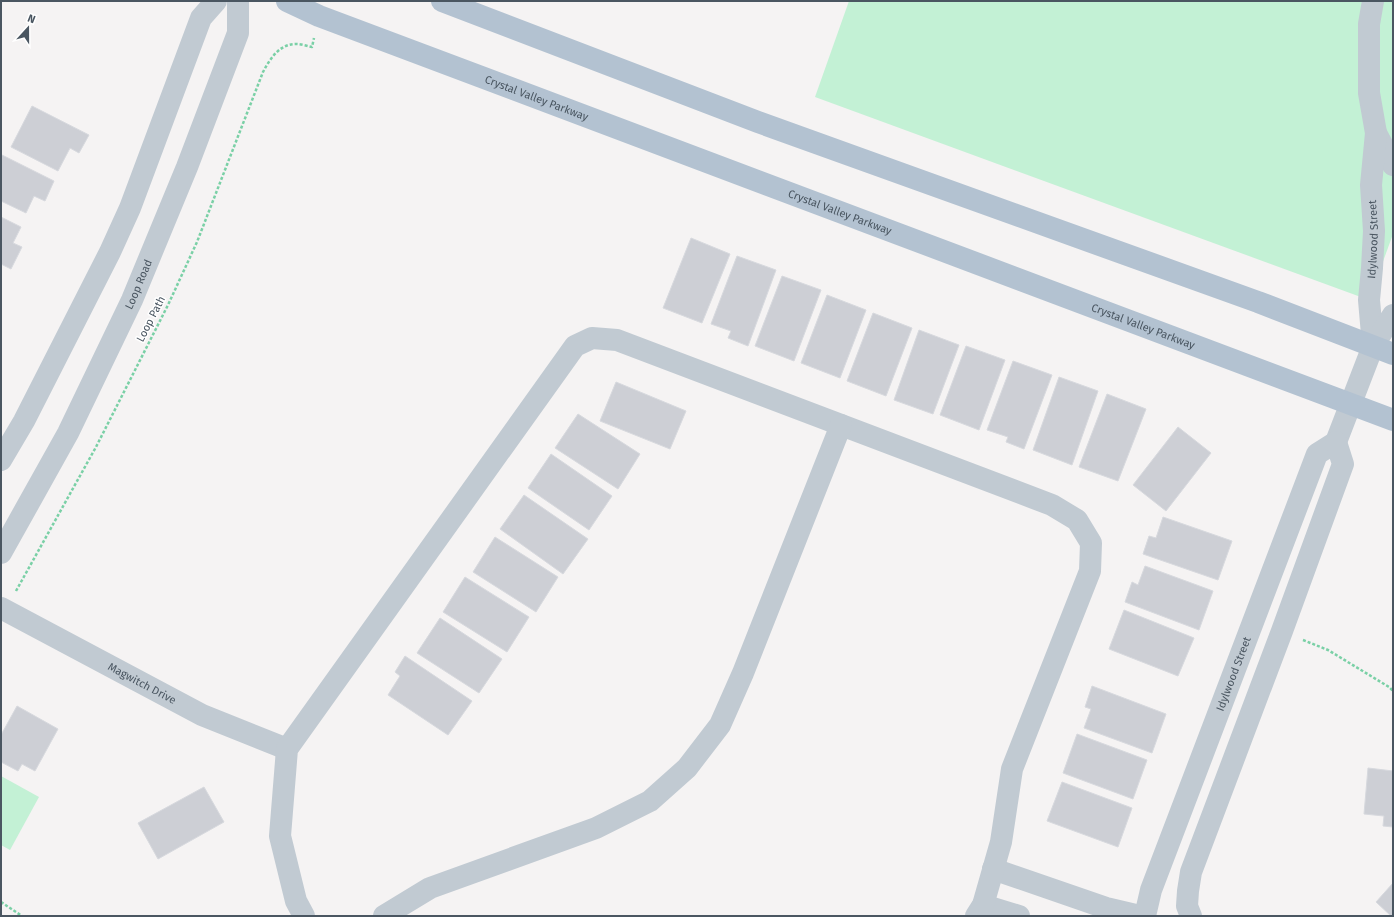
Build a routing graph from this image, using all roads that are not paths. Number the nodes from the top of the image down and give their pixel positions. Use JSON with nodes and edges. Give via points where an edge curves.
{"nodes":[{"id":1,"x":216,"y":1,"type":"edge"},
{"id":2,"x":238,"y":1,"type":"edge"},
{"id":3,"x":287,"y":1,"type":"edge"},
{"id":4,"x":442,"y":1,"type":"edge"},
{"id":5,"x":1373,"y":1,"type":"edge"},
{"id":6,"x":1376,"y":133,"type":"junction"},
{"id":7,"x":1393,"y":165,"type":"edge"},
{"id":8,"x":1393,"y":315,"type":"edge"},
{"id":9,"x":1373,"y":346,"type":"junction"},
{"id":10,"x":1393,"y":354,"type":"edge"},
{"id":11,"x":1350,"y":404,"type":"junction"},
{"id":12,"x":1393,"y":420,"type":"edge"},
{"id":13,"x":841,"y":425,"type":"junction"},
{"id":14,"x":1336,"y":442,"type":"junction"},
{"id":15,"x":1,"y":460,"type":"edge"},
{"id":16,"x":1,"y":553,"type":"edge"},
{"id":17,"x":3,"y":609,"type":"edge"},
{"id":18,"x":287,"y":749,"type":"junction"},
{"id":19,"x":993,"y":869,"type":"junction"},
{"id":20,"x":979,"y":910,"type":"edge"},
{"id":21,"x":304,"y":916,"type":"edge"},
{"id":22,"x":384,"y":916,"type":"edge"},
{"id":23,"x":1019,"y":916,"type":"edge"},
{"id":24,"x":1140,"y":916,"type":"edge"},
{"id":25,"x":1145,"y":916,"type":"edge"},
{"id":26,"x":1190,"y":916,"type":"edge"}],
"edges":[{"from":1,"to":15,"type":"street","via":[[201,18],[130,208],[110,252],[24,421]]},
{"from":2,"to":16,"type":"street","name":"Loop Road","via":[[238,33],[187,167],[132,300],[68,433]]},
{"from":3,"to":11,"type":"main road","name":"Crystal Valley Parkway","via":[[319,16]]},
{"from":4,"to":9,"type":"main road","via":[[758,122]]},
{"from":5,"to":6,"type":"street","name":"Idylwood Street","via":[[1369,24],[1369,93]]},
{"from":6,"to":7,"type":"street","name":"Idylwood Street"},
{"from":6,"to":9,"type":"street","name":"Idylwood Street","via":[[1370,185],[1374,231],[1369,300]]},
{"from":8,"to":9,"type":"street","name":"Idylwood Street"},
{"from":9,"to":10,"type":"main road"},
{"from":9,"to":11,"type":"street","name":"Idylwood Street"},
{"from":11,"to":12,"type":"main road","name":"Crystal Valley Parkway"},
{"from":11,"to":14,"type":"street","name":"Idylwood Street"},
{"from":13,"to":18,"type":"street","via":[[617,340],[592,338],[575,346]]},
{"from":13,"to":19,"type":"street","via":[[1052,505],[1077,520],[1091,543],[1090,571],[1012,769],[1001,842]]},
{"from":13,"to":22,"type":"street","via":[[720,725],[687,768],[650,801],[596,828],[430,888]]},
{"from":14,"to":25,"type":"street","name":"Idylwood Street","via":[[1317,454],[1151,890]]},
{"from":14,"to":26,"type":"street","via":[[1343,464],[1191,872],[1187,906]]},
{"from":17,"to":18,"type":"street","name":"Magwitch Drive","via":[[202,715]]},
{"from":18,"to":21,"type":"street","via":[[280,836],[296,901]]},
{"from":19,"to":20,"type":"street"},
{"from":19,"to":24,"type":"street","via":[[1106,908]]},
{"from":20,"to":23,"type":"street"}]}
